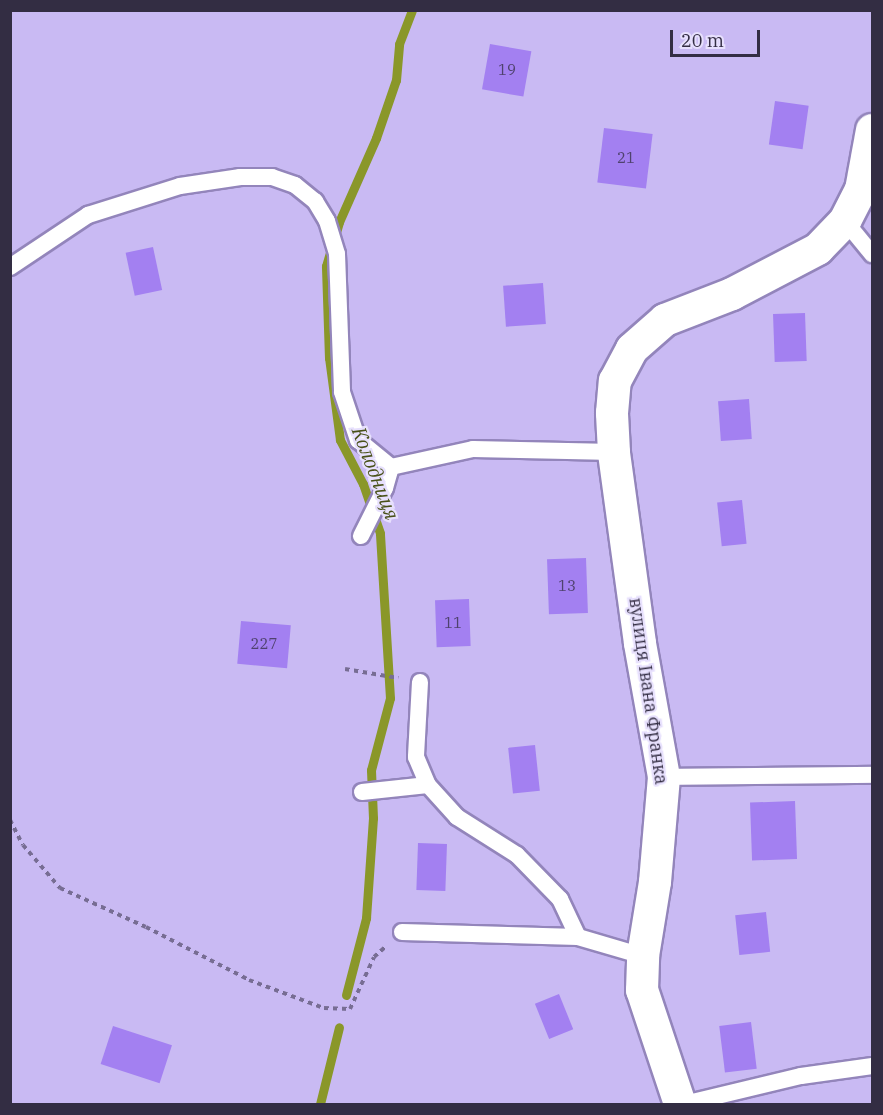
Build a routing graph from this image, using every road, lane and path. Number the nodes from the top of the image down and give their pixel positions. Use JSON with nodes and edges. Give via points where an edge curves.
{"nodes":[{"id":1,"x":873,"y":130,"type":"edge"},
{"id":2,"x":845,"y":221,"type":"junction"},
{"id":3,"x":873,"y":254,"type":"edge"},
{"id":4,"x":10,"y":267,"type":"edge"},
{"id":5,"x":614,"y":452,"type":"junction"},
{"id":6,"x":391,"y":467,"type":"junction"},
{"id":7,"x":361,"y":536,"type":"dead end"},
{"id":8,"x":345,"y":669,"type":"dead end"},
{"id":9,"x":420,"y":682,"type":"joint"},
{"id":10,"x":873,"y":776,"type":"edge"},
{"id":11,"x":664,"y":777,"type":"junction"},
{"id":12,"x":428,"y":785,"type":"junction"},
{"id":13,"x":362,"y":792,"type":"dead end"},
{"id":14,"x":10,"y":820,"type":"edge"},
{"id":15,"x":402,"y":932,"type":"joint"},
{"id":16,"x":578,"y":937,"type":"junction"},
{"id":17,"x":642,"y":956,"type":"junction"},
{"id":18,"x":873,"y":1066,"type":"edge"},
{"id":19,"x":682,"y":1104,"type":"edge"}],
"edges":[{"from":1,"to":2,"type":"street","name":"вулиця Івана Франка","via":[[861,190]]},
{"from":2,"to":3,"type":"lane"},
{"from":2,"to":5,"type":"street","name":"вулиця Івана Франка","via":[[818,249],[732,294],[665,320],[632,349],[615,381]]},
{"from":4,"to":6,"type":"lane","via":[[87,215],[180,186],[240,177],[272,177],[295,185],[315,201],[327,220],[337,254],[342,392],[358,440]]},
{"from":5,"to":6,"type":"lane","via":[[473,449]]},
{"from":5,"to":11,"type":"street","name":"вулиця Івана Франка","via":[[640,643]]},
{"from":6,"to":7,"type":"lane"},
{"from":8,"to":9,"type":"path"},
{"from":9,"to":12,"type":"lane","via":[[416,757]]},
{"from":10,"to":11,"type":"lane"},
{"from":11,"to":17,"type":"street","name":"вулиця Івана Франка","via":[[655,882]]},
{"from":12,"to":13,"type":"lane"},
{"from":12,"to":16,"type":"lane","via":[[457,818],[517,855],[560,899]]},
{"from":14,"to":15,"type":"path","via":[[23,845],[60,888],[249,981],[324,1008],[350,1009],[374,957]]},
{"from":15,"to":16,"type":"lane"},
{"from":16,"to":17,"type":"lane"},
{"from":17,"to":19,"type":"street","name":"вулиця Івана Франка","via":[[642,990]]},
{"from":18,"to":19,"type":"lane","via":[[801,1076]]}]}
